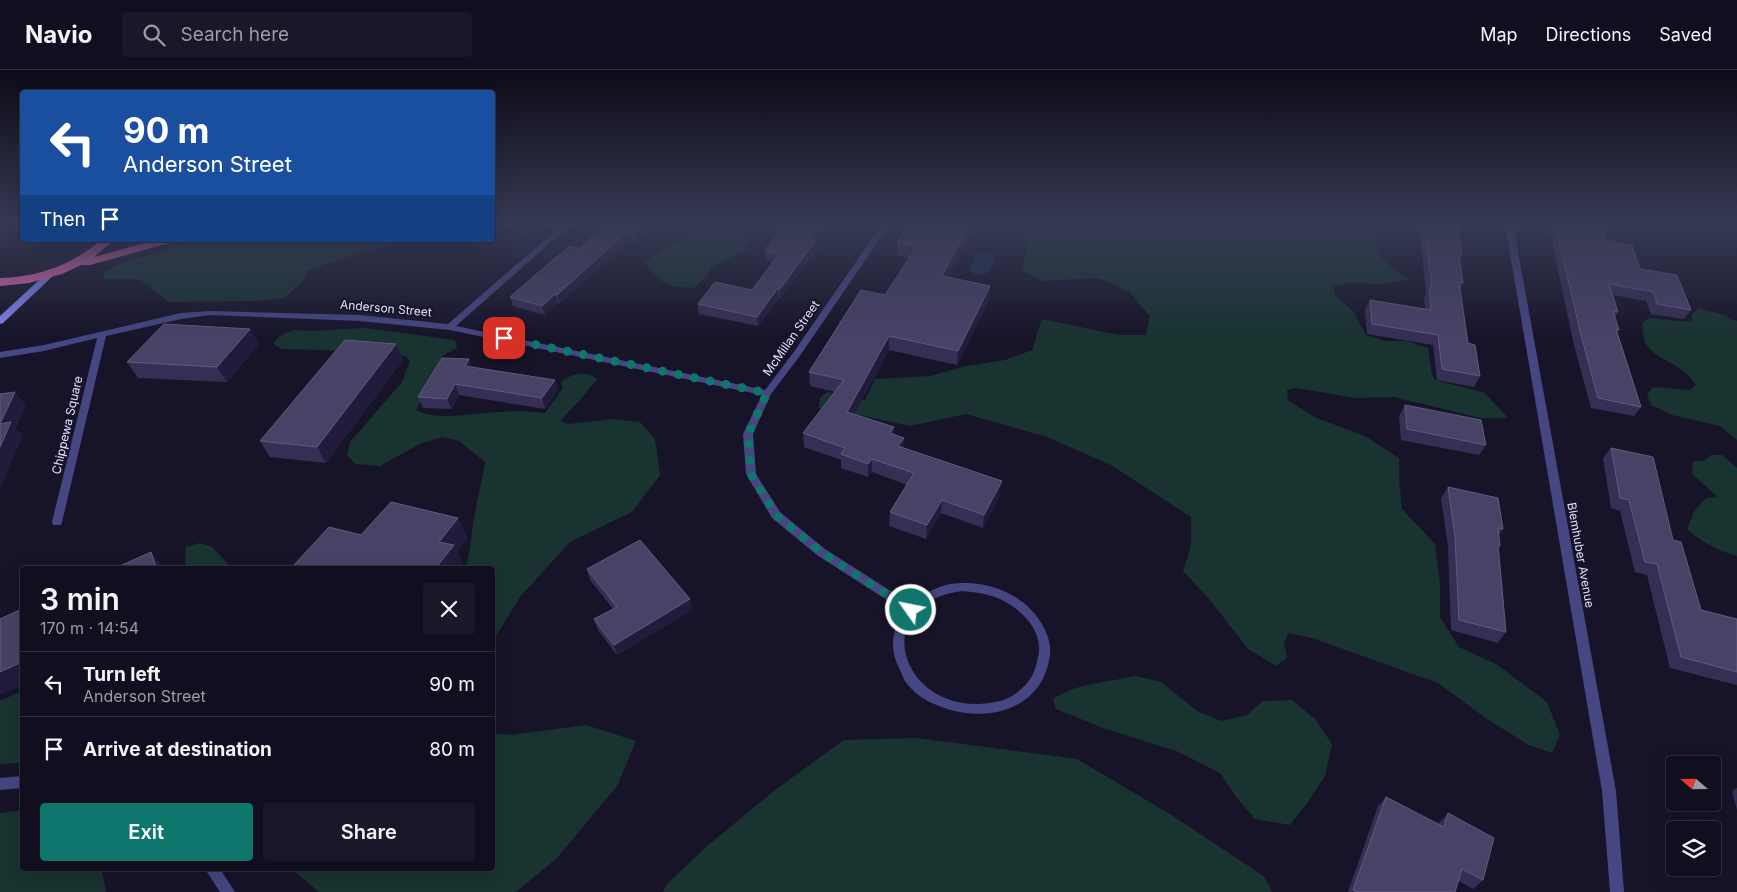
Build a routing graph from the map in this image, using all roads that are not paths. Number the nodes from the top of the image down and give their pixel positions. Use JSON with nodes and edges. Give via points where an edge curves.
{"nodes":[{"id":1,"x":77,"y":262,"type":"edge"},
{"id":2,"x":88,"y":262,"type":"edge"},
{"id":3,"x":523,"y":262,"type":"edge"},
{"id":4,"x":860,"y":262,"type":"edge"},
{"id":5,"x":1516,"y":262,"type":"edge"},
{"id":6,"x":67,"y":268,"type":"junction"},
{"id":7,"x":52,"y":273,"type":"junction"},
{"id":8,"x":0,"y":282,"type":"edge"},
{"id":9,"x":0,"y":321,"type":"edge"},
{"id":10,"x":450,"y":327,"type":"junction"},
{"id":11,"x":102,"y":334,"type":"junction"},
{"id":12,"x":0,"y":355,"type":"edge"},
{"id":13,"x":767,"y":393,"type":"junction"},
{"id":14,"x":57,"y":522,"type":"dead end"},
{"id":15,"x":911,"y":610,"type":"junction"},
{"id":16,"x":20,"y":782,"type":"edge"},
{"id":17,"x":0,"y":784,"type":"edge"},
{"id":18,"x":213,"y":871,"type":"edge"},
{"id":19,"x":228,"y":892,"type":"edge"},
{"id":20,"x":1617,"y":892,"type":"edge"}],
"edges":[{"from":1,"to":6,"type":"highway"},
{"from":2,"to":6,"type":"highway"},
{"from":3,"to":10,"type":"street"},
{"from":4,"to":13,"type":"street","name":"McMillan Street"},
{"from":5,"to":20,"type":"street","name":"Blemhuber Avenue","via":[[1609,791]]},
{"from":6,"to":7,"type":"highway"},
{"from":7,"to":8,"type":"highway"},
{"from":7,"to":9,"type":"main road"},
{"from":10,"to":11,"type":"street","name":"Anderson Street","via":[[369,318],[210,313],[150,322]]},
{"from":10,"to":13,"type":"street","name":"Anderson Street"},
{"from":11,"to":12,"type":"street","name":"Anderson Street"},
{"from":11,"to":14,"type":"street","name":"Chippewa Square"},
{"from":13,"to":15,"type":"street","name":"McMillan Street","via":[[748,434],[751,474],[776,515],[821,552]]},
{"from":15,"to":15,"type":"street","via":[[900,628],[898,648],[904,668],[917,687],[937,701],[962,709],[988,710],[1018,698],[1030,689],[1042,671],[1045,651],[1040,632],[1029,614],[992,590],[946,589],[927,597]]},
{"from":16,"to":17,"type":"street"},
{"from":18,"to":19,"type":"street"}]}
